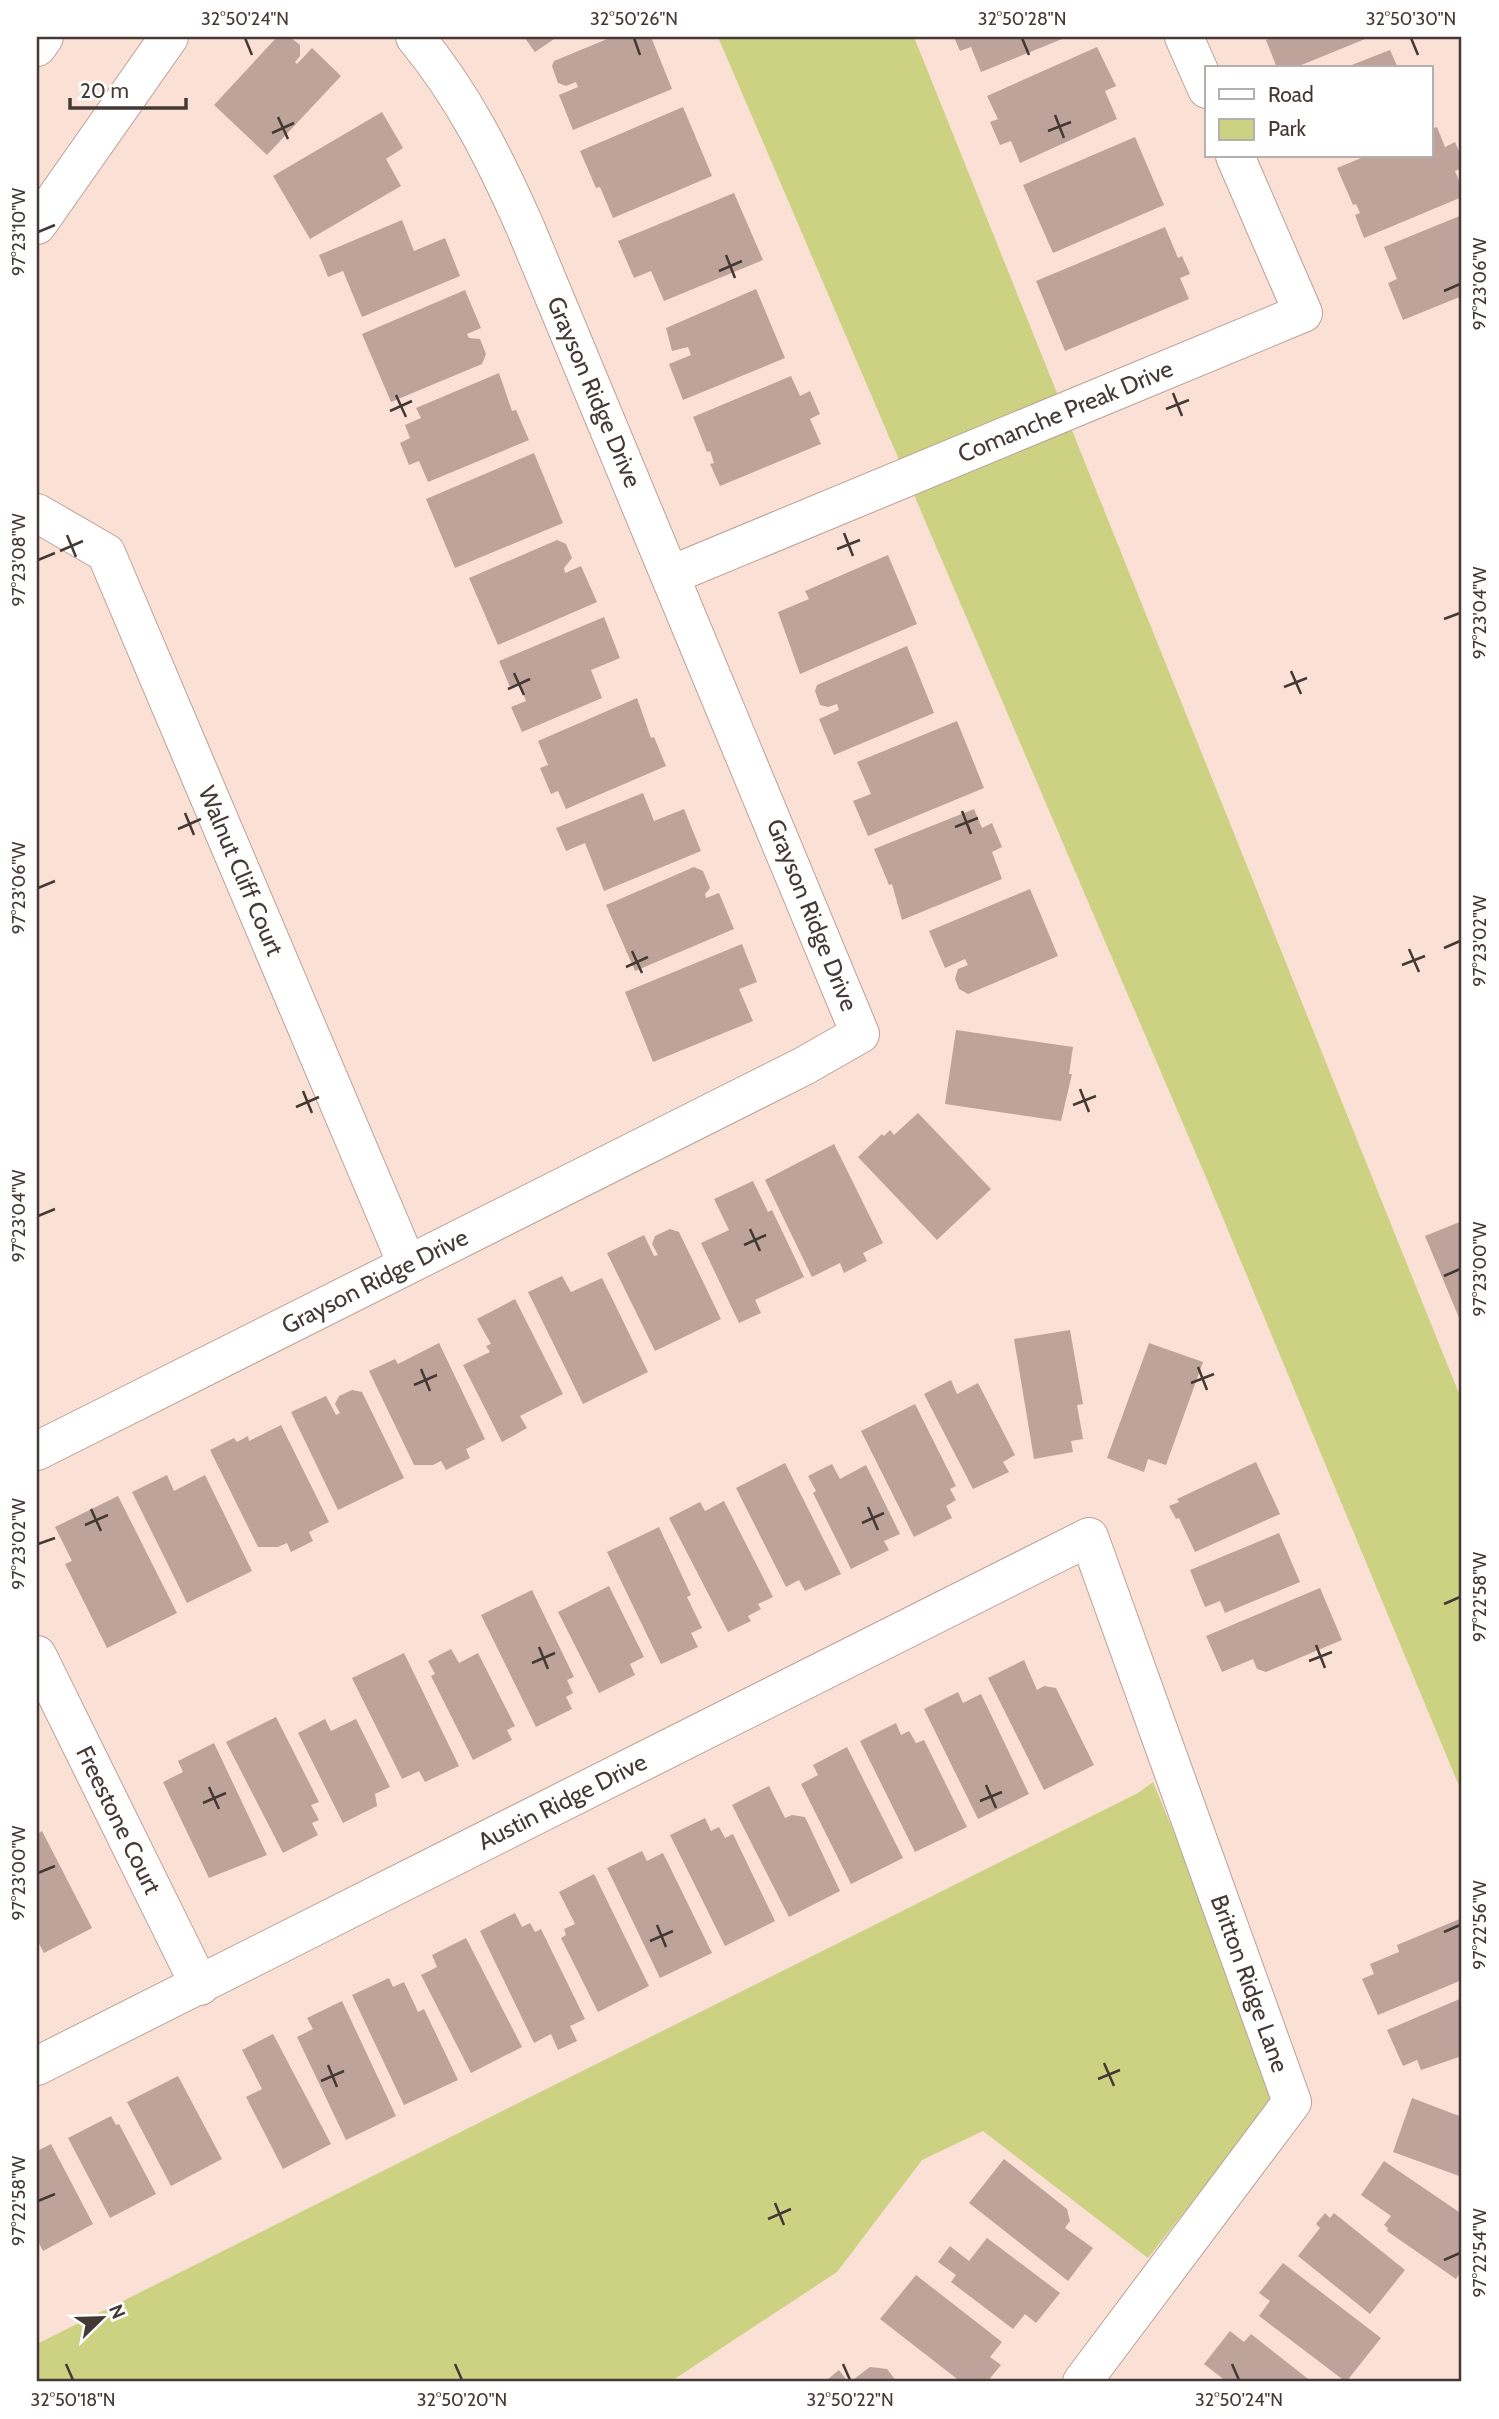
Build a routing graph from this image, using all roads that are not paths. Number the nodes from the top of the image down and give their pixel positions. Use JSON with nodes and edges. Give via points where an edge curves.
{"nodes":[{"id":1,"x":44,"y":37,"type":"edge"},
{"id":2,"x":169,"y":37,"type":"edge"},
{"id":3,"x":415,"y":37,"type":"edge"},
{"id":4,"x":1184,"y":37,"type":"edge"},
{"id":5,"x":37,"y":47,"type":"edge"},
{"id":6,"x":1205,"y":84,"type":"edge"},
{"id":7,"x":1236,"y":158,"type":"edge"},
{"id":8,"x":37,"y":225,"type":"edge"},
{"id":9,"x":37,"y":513,"type":"edge"},
{"id":10,"x":671,"y":575,"type":"junction"},
{"id":11,"x":407,"y":1264,"type":"junction"},
{"id":12,"x":37,"y":1451,"type":"edge"},
{"id":13,"x":1089,"y":1537,"type":"joint"},
{"id":14,"x":37,"y":1655,"type":"edge"},
{"id":15,"x":200,"y":1986,"type":"junction"},
{"id":16,"x":37,"y":2066,"type":"edge"},
{"id":17,"x":1082,"y":2382,"type":"edge"}],
"edges":[{"from":1,"to":5,"type":"street"},
{"from":2,"to":8,"type":"street"},
{"from":3,"to":10,"type":"street","name":"Grayson Ridge Drive","via":[[459,94],[488,145]]},
{"from":4,"to":6,"type":"street"},
{"from":7,"to":10,"type":"street","name":"Comanche Preak Drive","via":[[1303,313]]},
{"from":9,"to":11,"type":"street","name":"Walnut Cliff Court","via":[[106,554]]},
{"from":10,"to":11,"type":"street","name":"Grayson Ridge Drive","via":[[860,1034]]},
{"from":11,"to":12,"type":"street","name":"Grayson Ridge Drive"},
{"from":13,"to":15,"type":"street","name":"Austin Ridge Drive"},
{"from":13,"to":17,"type":"street","name":"Britton Ridge Lane","via":[[1292,2102]]},
{"from":14,"to":15,"type":"street","name":"Freestone Court"},
{"from":15,"to":16,"type":"street","name":"Austin Ridge Drive"}]}
